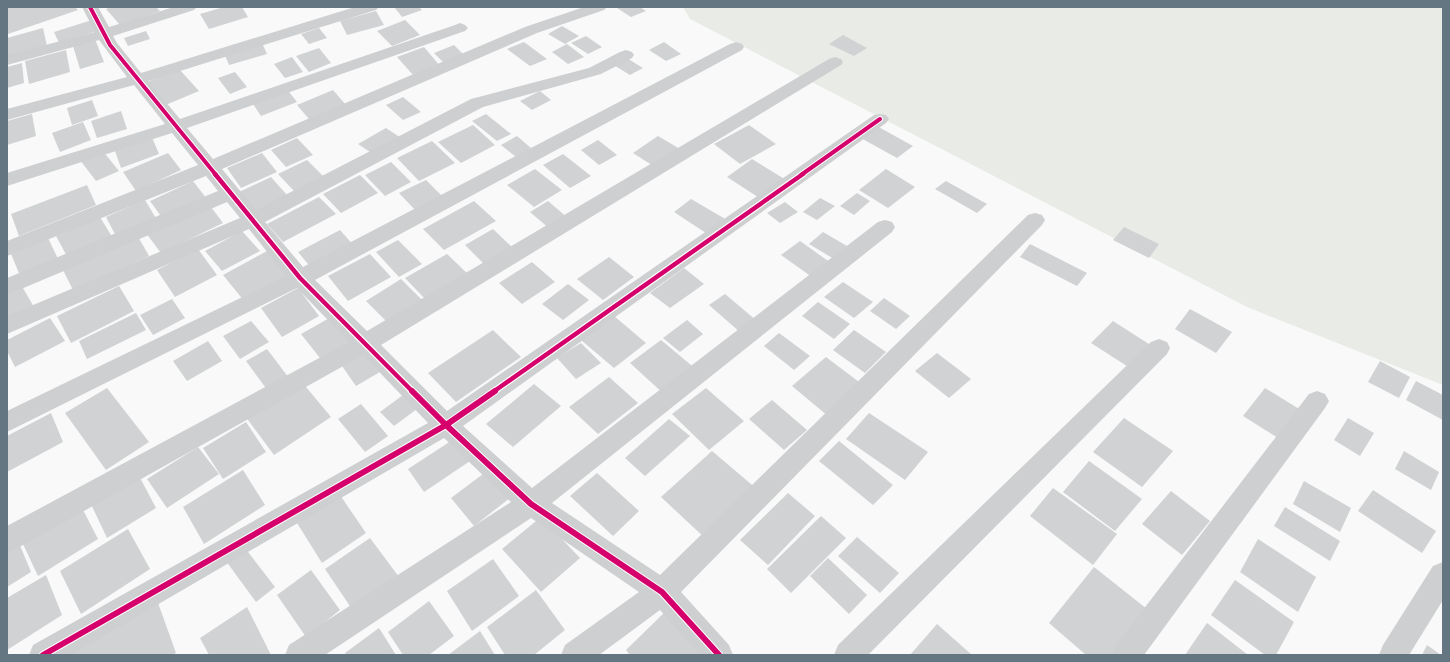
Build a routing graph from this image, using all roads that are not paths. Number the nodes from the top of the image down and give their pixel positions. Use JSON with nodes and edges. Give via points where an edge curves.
{"nodes":[{"id":1,"x":90,"y":7,"type":"edge"},
{"id":2,"x":189,"y":7,"type":"edge"},
{"id":3,"x":371,"y":7,"type":"edge"},
{"id":4,"x":599,"y":7,"type":"edge"},
{"id":5,"x":460,"y":28,"type":"dead end"},
{"id":6,"x":104,"y":34,"type":"junction"},
{"id":7,"x":736,"y":48,"type":"dead end"},
{"id":8,"x":626,"y":55,"type":"dead end"},
{"id":9,"x":7,"y":60,"type":"edge"},
{"id":10,"x":835,"y":62,"type":"dead end"},
{"id":11,"x":138,"y":79,"type":"junction"},
{"id":12,"x":7,"y":115,"type":"edge"},
{"id":13,"x":880,"y":119,"type":"dead end"},
{"id":14,"x":176,"y":126,"type":"junction"},
{"id":15,"x":210,"y":167,"type":"junction"},
{"id":16,"x":7,"y":180,"type":"edge"},
{"id":17,"x":230,"y":193,"type":"junction"},
{"id":18,"x":253,"y":220,"type":"junction"},
{"id":19,"x":1035,"y":220,"type":"dead end"},
{"id":20,"x":885,"y":227,"type":"dead end"},
{"id":21,"x":7,"y":249,"type":"edge"},
{"id":22,"x":300,"y":278,"type":"junction"},
{"id":23,"x":7,"y":287,"type":"edge"},
{"id":24,"x":7,"y":325,"type":"edge"},
{"id":25,"x":366,"y":343,"type":"junction"},
{"id":26,"x":1159,"y":348,"type":"dead end"},
{"id":27,"x":1316,"y":401,"type":"dead end"},
{"id":28,"x":7,"y":422,"type":"edge"},
{"id":29,"x":446,"y":425,"type":"junction"},
{"id":30,"x":530,"y":504,"type":"junction"},
{"id":31,"x":7,"y":540,"type":"edge"},
{"id":32,"x":1443,"y":575,"type":"edge"},
{"id":33,"x":662,"y":592,"type":"junction"},
{"id":34,"x":43,"y":655,"type":"edge"},
{"id":35,"x":298,"y":655,"type":"edge"},
{"id":36,"x":575,"y":655,"type":"edge"},
{"id":37,"x":719,"y":655,"type":"edge"},
{"id":38,"x":848,"y":655,"type":"edge"},
{"id":39,"x":1126,"y":655,"type":"edge"},
{"id":40,"x":1393,"y":655,"type":"edge"}],
"edges":[{"from":1,"to":6,"type":"street"},
{"from":2,"to":6,"type":"street"},
{"from":3,"to":11,"type":"street"},
{"from":4,"to":15,"type":"street","via":[[531,30]]},
{"from":5,"to":14,"type":"street"},
{"from":6,"to":9,"type":"street"},
{"from":6,"to":11,"type":"street"},
{"from":7,"to":22,"type":"street"},
{"from":8,"to":18,"type":"street","via":[[594,71],[477,103]]},
{"from":10,"to":25,"type":"street"},
{"from":11,"to":12,"type":"street"},
{"from":11,"to":14,"type":"street"},
{"from":13,"to":29,"type":"street"},
{"from":14,"to":15,"type":"street"},
{"from":14,"to":16,"type":"street"},
{"from":15,"to":17,"type":"street"},
{"from":15,"to":21,"type":"street"},
{"from":17,"to":18,"type":"street"},
{"from":17,"to":23,"type":"street"},
{"from":18,"to":22,"type":"street"},
{"from":18,"to":24,"type":"street"},
{"from":19,"to":33,"type":"street"},
{"from":20,"to":30,"type":"street"},
{"from":22,"to":25,"type":"street"},
{"from":22,"to":28,"type":"street"},
{"from":25,"to":29,"type":"street"},
{"from":25,"to":31,"type":"street"},
{"from":26,"to":38,"type":"street"},
{"from":27,"to":39,"type":"street"},
{"from":29,"to":30,"type":"street"},
{"from":29,"to":34,"type":"street"},
{"from":30,"to":33,"type":"street"},
{"from":30,"to":35,"type":"street"},
{"from":32,"to":40,"type":"street"},
{"from":33,"to":36,"type":"street"},
{"from":33,"to":37,"type":"street"}]}
